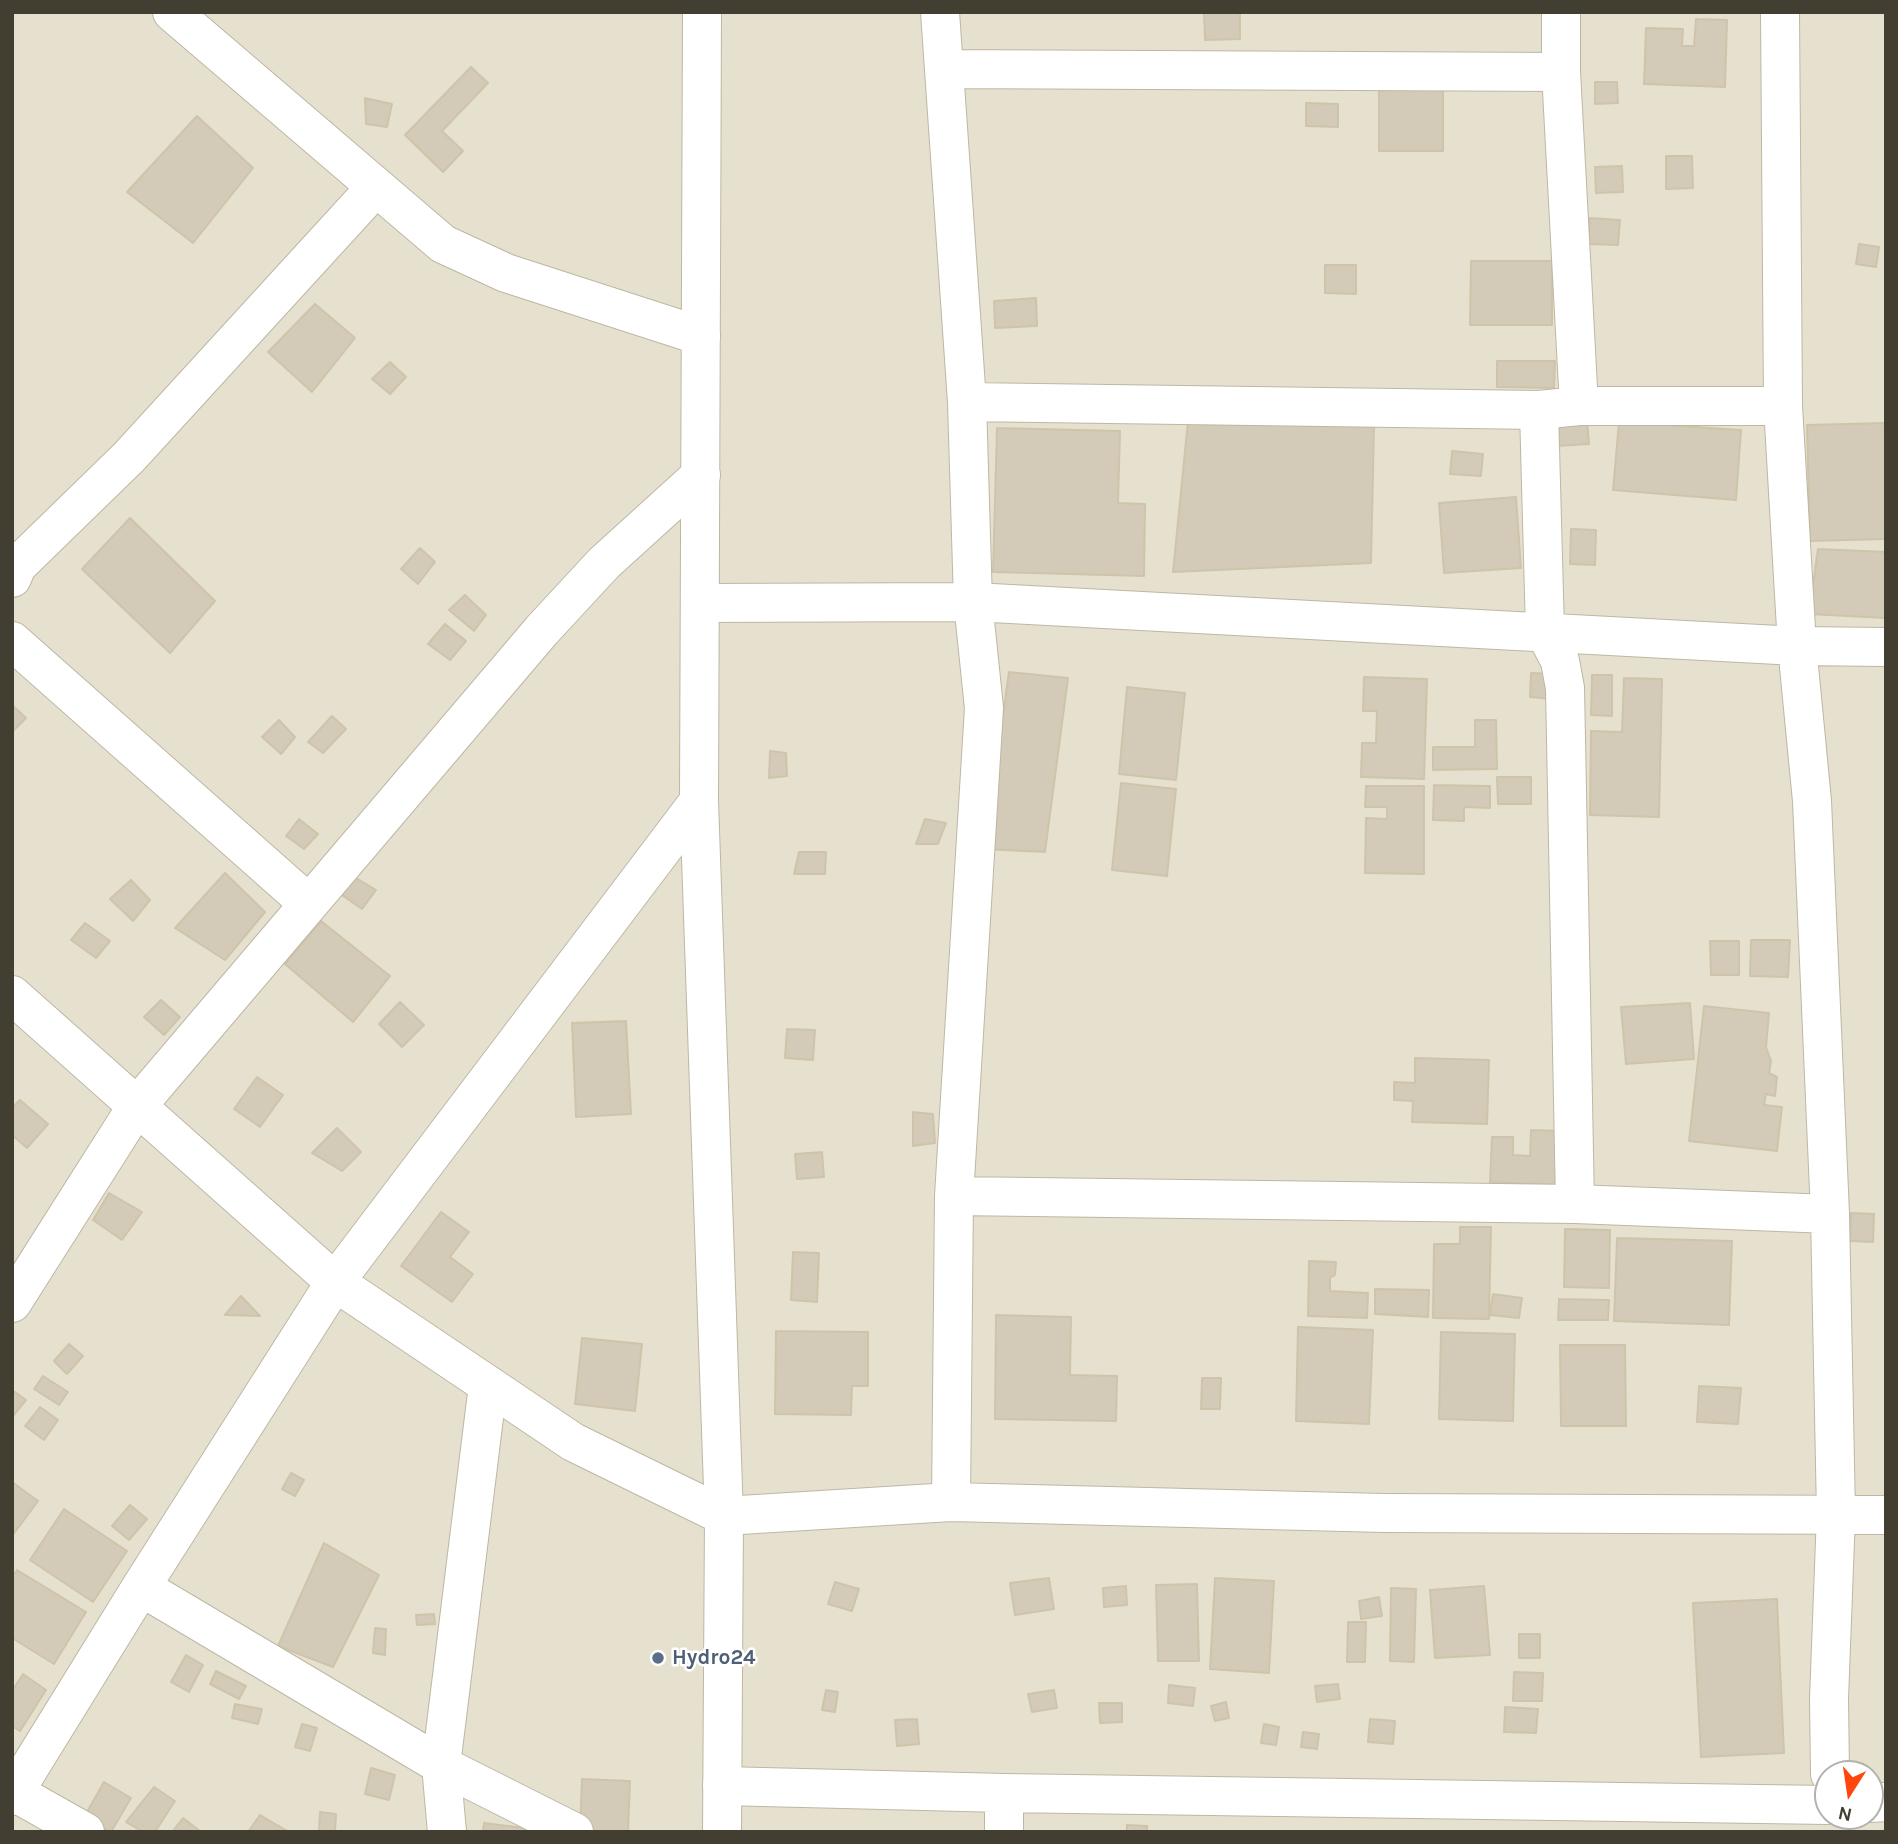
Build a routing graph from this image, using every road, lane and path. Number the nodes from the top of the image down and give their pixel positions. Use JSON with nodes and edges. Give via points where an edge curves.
{"nodes":[{"id":1,"x":173,"y":12,"type":"edge"},
{"id":2,"x":702,"y":12,"type":"edge"},
{"id":3,"x":940,"y":12,"type":"edge"},
{"id":4,"x":1562,"y":12,"type":"edge"},
{"id":5,"x":1780,"y":12,"type":"edge"},
{"id":6,"x":944,"y":69,"type":"junction"},
{"id":7,"x":1561,"y":72,"type":"junction"},
{"id":8,"x":376,"y":187,"type":"junction"},
{"id":9,"x":701,"y":336,"type":"junction"},
{"id":10,"x":967,"y":402,"type":"junction"},
{"id":11,"x":1580,"y":406,"type":"junction"},
{"id":12,"x":1783,"y":406,"type":"junction"},
{"id":13,"x":1539,"y":410,"type":"junction"},
{"id":14,"x":701,"y":475,"type":"junction"},
{"id":15,"x":12,"y":578,"type":"edge"},
{"id":16,"x":973,"y":602,"type":"junction"},
{"id":17,"x":701,"y":603,"type":"junction"},
{"id":18,"x":1545,"y":632,"type":"junction"},
{"id":19,"x":12,"y":641,"type":"edge"},
{"id":20,"x":1797,"y":646,"type":"junction"},
{"id":21,"x":1886,"y":647,"type":"edge"},
{"id":22,"x":699,"y":801,"type":"junction"},
{"id":23,"x":309,"y":904,"type":"junction"},
{"id":24,"x":12,"y":995,"type":"edge"},
{"id":25,"x":137,"y":1106,"type":"junction"},
{"id":26,"x":954,"y":1196,"type":"junction"},
{"id":27,"x":1575,"y":1205,"type":"junction"},
{"id":28,"x":1830,"y":1214,"type":"junction"},
{"id":29,"x":335,"y":1282,"type":"junction"},
{"id":30,"x":12,"y":1303,"type":"edge"},
{"id":31,"x":488,"y":1385,"type":"junction"},
{"id":32,"x":951,"y":1502,"type":"junction"},
{"id":33,"x":1836,"y":1514,"type":"junction"},
{"id":34,"x":1886,"y":1515,"type":"edge"},
{"id":35,"x":724,"y":1516,"type":"junction"},
{"id":36,"x":141,"y":1587,"type":"junction"},
{"id":37,"x":1830,"y":1760,"type":"edge"},
{"id":38,"x":441,"y":1765,"type":"junction"},
{"id":39,"x":722,"y":1786,"type":"junction"},
{"id":40,"x":1004,"y":1793,"type":"junction"},
{"id":41,"x":13,"y":1794,"type":"edge"},
{"id":42,"x":1814,"y":1806,"type":"edge"},
{"id":43,"x":1600,"y":1816,"type":"edge"},
{"id":44,"x":85,"y":1832,"type":"edge"},
{"id":45,"x":447,"y":1832,"type":"edge"},
{"id":46,"x":575,"y":1832,"type":"edge"},
{"id":47,"x":722,"y":1832,"type":"edge"},
{"id":48,"x":1004,"y":1832,"type":"edge"}],
"edges":[{"from":1,"to":8,"type":"street"},
{"from":2,"to":9,"type":"street"},
{"from":3,"to":6,"type":"street"},
{"from":4,"to":7,"type":"street"},
{"from":5,"to":12,"type":"street"},
{"from":6,"to":7,"type":"street"},
{"from":6,"to":10,"type":"street"},
{"from":7,"to":11,"type":"street"},
{"from":8,"to":9,"type":"street","via":[[443,244],[506,273]]},
{"from":8,"to":15,"type":"street","via":[[129,457],[18,566]]},
{"from":9,"to":14,"type":"street"},
{"from":10,"to":13,"type":"street"},
{"from":10,"to":16,"type":"street"},
{"from":11,"to":12,"type":"street"},
{"from":11,"to":13,"type":"street"},
{"from":12,"to":20,"type":"street"},
{"from":13,"to":18,"type":"street"},
{"from":14,"to":17,"type":"street"},
{"from":14,"to":23,"type":"street","via":[[604,563],[551,620]]},
{"from":16,"to":17,"type":"street"},
{"from":16,"to":18,"type":"street"},
{"from":16,"to":26,"type":"street","via":[[984,708]]},
{"from":17,"to":22,"type":"street"},
{"from":18,"to":20,"type":"street"},
{"from":18,"to":27,"type":"street","via":[[1560,661],[1565,688]]},
{"from":19,"to":23,"type":"street"},
{"from":20,"to":21,"type":"street"},
{"from":20,"to":28,"type":"street","via":[[1812,801]]},
{"from":22,"to":29,"type":"street"},
{"from":22,"to":35,"type":"street"},
{"from":23,"to":25,"type":"street"},
{"from":24,"to":25,"type":"street"},
{"from":25,"to":29,"type":"street"},
{"from":25,"to":30,"type":"street"},
{"from":26,"to":27,"type":"street"},
{"from":26,"to":32,"type":"street"},
{"from":27,"to":28,"type":"street"},
{"from":28,"to":33,"type":"street"},
{"from":29,"to":31,"type":"street"},
{"from":29,"to":36,"type":"street"},
{"from":31,"to":35,"type":"street","via":[[573,1442]]},
{"from":31,"to":38,"type":"street"},
{"from":32,"to":33,"type":"street","via":[[1384,1513]]},
{"from":32,"to":35,"type":"street"},
{"from":33,"to":34,"type":"street"},
{"from":33,"to":37,"type":"street"},
{"from":35,"to":39,"type":"street"},
{"from":36,"to":38,"type":"street"},
{"from":36,"to":41,"type":"street"},
{"from":38,"to":45,"type":"street"},
{"from":38,"to":46,"type":"street"},
{"from":39,"to":40,"type":"street"},
{"from":39,"to":47,"type":"street"},
{"from":40,"to":43,"type":"street"},
{"from":40,"to":48,"type":"street"},
{"from":41,"to":44,"type":"street"},
{"from":42,"to":43,"type":"street"}]}
